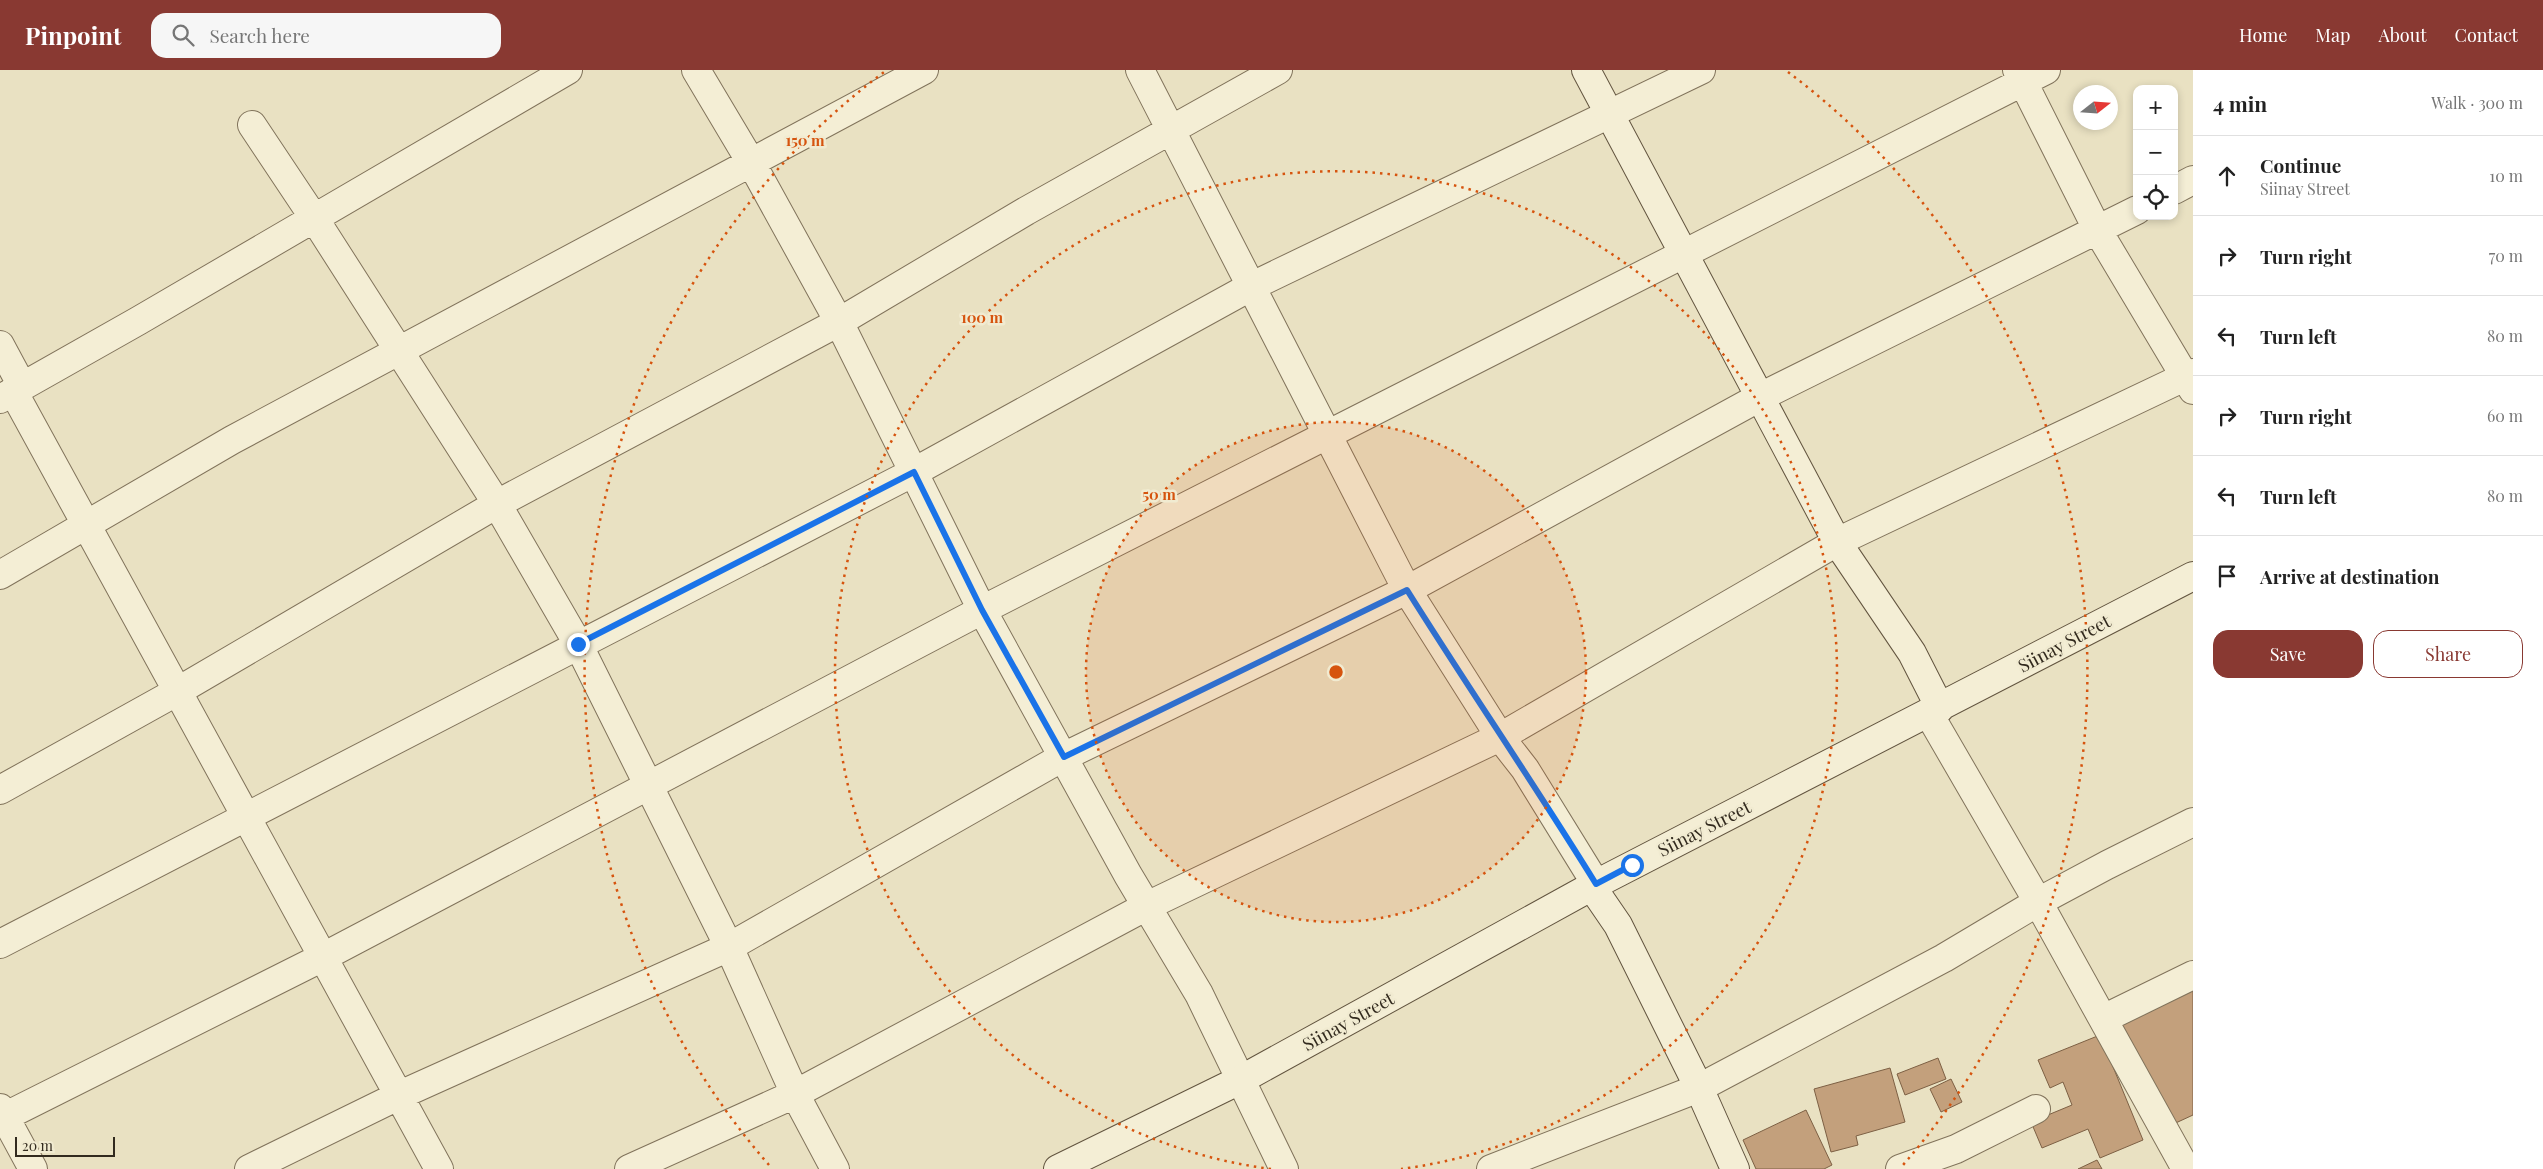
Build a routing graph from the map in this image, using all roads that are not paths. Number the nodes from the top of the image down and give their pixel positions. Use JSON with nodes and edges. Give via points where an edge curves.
{"nodes":[{"id":1,"x":568,"y":70,"type":"edge"},
{"id":2,"x":696,"y":70,"type":"edge"},
{"id":3,"x":924,"y":70,"type":"edge"},
{"id":4,"x":1140,"y":70,"type":"edge"},
{"id":5,"x":1278,"y":70,"type":"edge"},
{"id":6,"x":1586,"y":70,"type":"edge"},
{"id":7,"x":1700,"y":70,"type":"edge"},
{"id":8,"x":2028,"y":74,"type":"edge"},
{"id":9,"x":1609,"y":115,"type":"junction"},
{"id":10,"x":252,"y":124,"type":"dead end"},
{"id":11,"x":1169,"y":130,"type":"junction"},
{"id":12,"x":752,"y":164,"type":"junction"},
{"id":13,"x":2193,"y":180,"type":"edge"},
{"id":14,"x":2178,"y":188,"type":"edge"},
{"id":15,"x":2133,"y":212,"type":"edge"},
{"id":16,"x":314,"y":218,"type":"junction"},
{"id":17,"x":2098,"y":231,"type":"junction"},
{"id":18,"x":1683,"y":252,"type":"junction"},
{"id":19,"x":1250,"y":287,"type":"junction"},
{"id":20,"x":839,"y":322,"type":"junction"},
{"id":21,"x":0,"y":345,"type":"edge"},
{"id":22,"x":397,"y":351,"type":"junction"},
{"id":23,"x":2190,"y":380,"type":"edge"},
{"id":24,"x":12,"y":392,"type":"edge"},
{"id":25,"x":1760,"y":397,"type":"junction"},
{"id":26,"x":1326,"y":436,"type":"junction"},
{"id":27,"x":914,"y":472,"type":"junction"},
{"id":28,"x":497,"y":504,"type":"junction"},
{"id":29,"x":88,"y":525,"type":"junction"},
{"id":30,"x":1837,"y":542,"type":"junction"},
{"id":31,"x":0,"y":575,"type":"edge"},
{"id":32,"x":2193,"y":576,"type":"edge"},
{"id":33,"x":1407,"y":590,"type":"junction"},
{"id":34,"x":982,"y":610,"type":"junction"},
{"id":35,"x":578,"y":644,"type":"junction"},
{"id":36,"x":178,"y":691,"type":"junction"},
{"id":37,"x":1934,"y":711,"type":"junction"},
{"id":38,"x":1500,"y":737,"type":"junction"},
{"id":39,"x":1064,"y":757,"type":"junction"},
{"id":40,"x":649,"y":785,"type":"junction"},
{"id":41,"x":0,"y":790,"type":"edge"},
{"id":42,"x":245,"y":817,"type":"junction"},
{"id":43,"x":2193,"y":822,"type":"edge"},
{"id":44,"x":1594,"y":885,"type":"junction"},
{"id":45,"x":2038,"y":902,"type":"junction"},
{"id":46,"x":1146,"y":906,"type":"junction"},
{"id":47,"x":0,"y":944,"type":"edge"},
{"id":48,"x":729,"y":947,"type":"junction"},
{"id":49,"x":323,"y":957,"type":"junction"},
{"id":50,"x":2193,"y":976,"type":"edge"},
{"id":51,"x":2103,"y":1019,"type":"junction"},
{"id":52,"x":1242,"y":1079,"type":"junction"},
{"id":53,"x":1699,"y":1088,"type":"junction"},
{"id":54,"x":794,"y":1094,"type":"junction"},
{"id":55,"x":400,"y":1095,"type":"junction"},
{"id":56,"x":2036,"y":1109,"type":"dead end"},
{"id":57,"x":2,"y":1114,"type":"edge"},
{"id":58,"x":33,"y":1169,"type":"edge"},
{"id":59,"x":249,"y":1169,"type":"edge"},
{"id":60,"x":439,"y":1169,"type":"edge"},
{"id":61,"x":629,"y":1169,"type":"edge"},
{"id":62,"x":835,"y":1169,"type":"edge"},
{"id":63,"x":1058,"y":1169,"type":"edge"},
{"id":64,"x":1284,"y":1169,"type":"edge"},
{"id":65,"x":1492,"y":1169,"type":"edge"},
{"id":66,"x":1735,"y":1169,"type":"edge"},
{"id":67,"x":1900,"y":1169,"type":"edge"},
{"id":68,"x":2186,"y":1169,"type":"edge"}],
"edges":[{"from":1,"to":16,"type":"street"},
{"from":2,"to":12,"type":"street"},
{"from":3,"to":12,"type":"street"},
{"from":4,"to":11,"type":"street"},
{"from":5,"to":11,"type":"street"},
{"from":6,"to":9,"type":"street"},
{"from":7,"to":9,"type":"street"},
{"from":8,"to":17,"type":"street"},
{"from":8,"to":18,"type":"street"},
{"from":9,"to":18,"type":"street"},
{"from":9,"to":19,"type":"street"},
{"from":10,"to":16,"type":"street"},
{"from":11,"to":19,"type":"street"},
{"from":11,"to":20,"type":"street"},
{"from":12,"to":20,"type":"street"},
{"from":12,"to":22,"type":"street"},
{"from":13,"to":14,"type":"street"},
{"from":15,"to":17,"type":"street"},
{"from":16,"to":22,"type":"street"},
{"from":16,"to":24,"type":"street"},
{"from":17,"to":23,"type":"street"},
{"from":17,"to":25,"type":"street"},
{"from":18,"to":25,"type":"street"},
{"from":18,"to":26,"type":"street"},
{"from":19,"to":26,"type":"street"},
{"from":19,"to":27,"type":"street"},
{"from":20,"to":27,"type":"street"},
{"from":20,"to":28,"type":"street"},
{"from":21,"to":24,"type":"street"},
{"from":22,"to":28,"type":"street"},
{"from":22,"to":29,"type":"street","via":[[232,440]]},
{"from":23,"to":30,"type":"street"},
{"from":24,"to":29,"type":"street"},
{"from":25,"to":30,"type":"street"},
{"from":25,"to":33,"type":"street"},
{"from":26,"to":33,"type":"street"},
{"from":26,"to":34,"type":"street"},
{"from":27,"to":34,"type":"street"},
{"from":27,"to":35,"type":"street"},
{"from":28,"to":35,"type":"street"},
{"from":28,"to":36,"type":"street"},
{"from":29,"to":31,"type":"street"},
{"from":29,"to":36,"type":"street"},
{"from":30,"to":37,"type":"street","via":[[1912,653]]},
{"from":30,"to":38,"type":"street"},
{"from":32,"to":37,"type":"street","name":"Siinay Street"},
{"from":33,"to":38,"type":"street"},
{"from":33,"to":39,"type":"street"},
{"from":34,"to":39,"type":"street"},
{"from":34,"to":40,"type":"street"},
{"from":35,"to":40,"type":"street"},
{"from":35,"to":42,"type":"street"},
{"from":36,"to":41,"type":"street"},
{"from":36,"to":42,"type":"street"},
{"from":37,"to":44,"type":"street","name":"Siinay Street"},
{"from":37,"to":45,"type":"street"},
{"from":38,"to":44,"type":"street","via":[[1525,769]]},
{"from":38,"to":46,"type":"street"},
{"from":39,"to":46,"type":"street"},
{"from":39,"to":48,"type":"street"},
{"from":40,"to":48,"type":"street"},
{"from":40,"to":49,"type":"street"},
{"from":42,"to":47,"type":"street"},
{"from":42,"to":49,"type":"street"},
{"from":43,"to":45,"type":"street"},
{"from":44,"to":52,"type":"street","name":"Siinay Street"},
{"from":44,"to":53,"type":"street","via":[[1618,925]]},
{"from":45,"to":51,"type":"street"},
{"from":45,"to":53,"type":"street","via":[[1944,958]]},
{"from":46,"to":52,"type":"street","via":[[1199,994]]},
{"from":46,"to":54,"type":"street"},
{"from":48,"to":54,"type":"street"},
{"from":48,"to":55,"type":"street"},
{"from":49,"to":55,"type":"street"},
{"from":49,"to":57,"type":"street"},
{"from":50,"to":51,"type":"street"},
{"from":51,"to":68,"type":"street"},
{"from":52,"to":63,"type":"street","name":"Siinay Street"},
{"from":52,"to":64,"type":"street"},
{"from":53,"to":65,"type":"street"},
{"from":53,"to":66,"type":"street"},
{"from":54,"to":61,"type":"street"},
{"from":54,"to":62,"type":"street"},
{"from":55,"to":59,"type":"street"},
{"from":55,"to":60,"type":"street"},
{"from":56,"to":67,"type":"street","via":[[1956,1149]]},
{"from":57,"to":58,"type":"street"}]}
